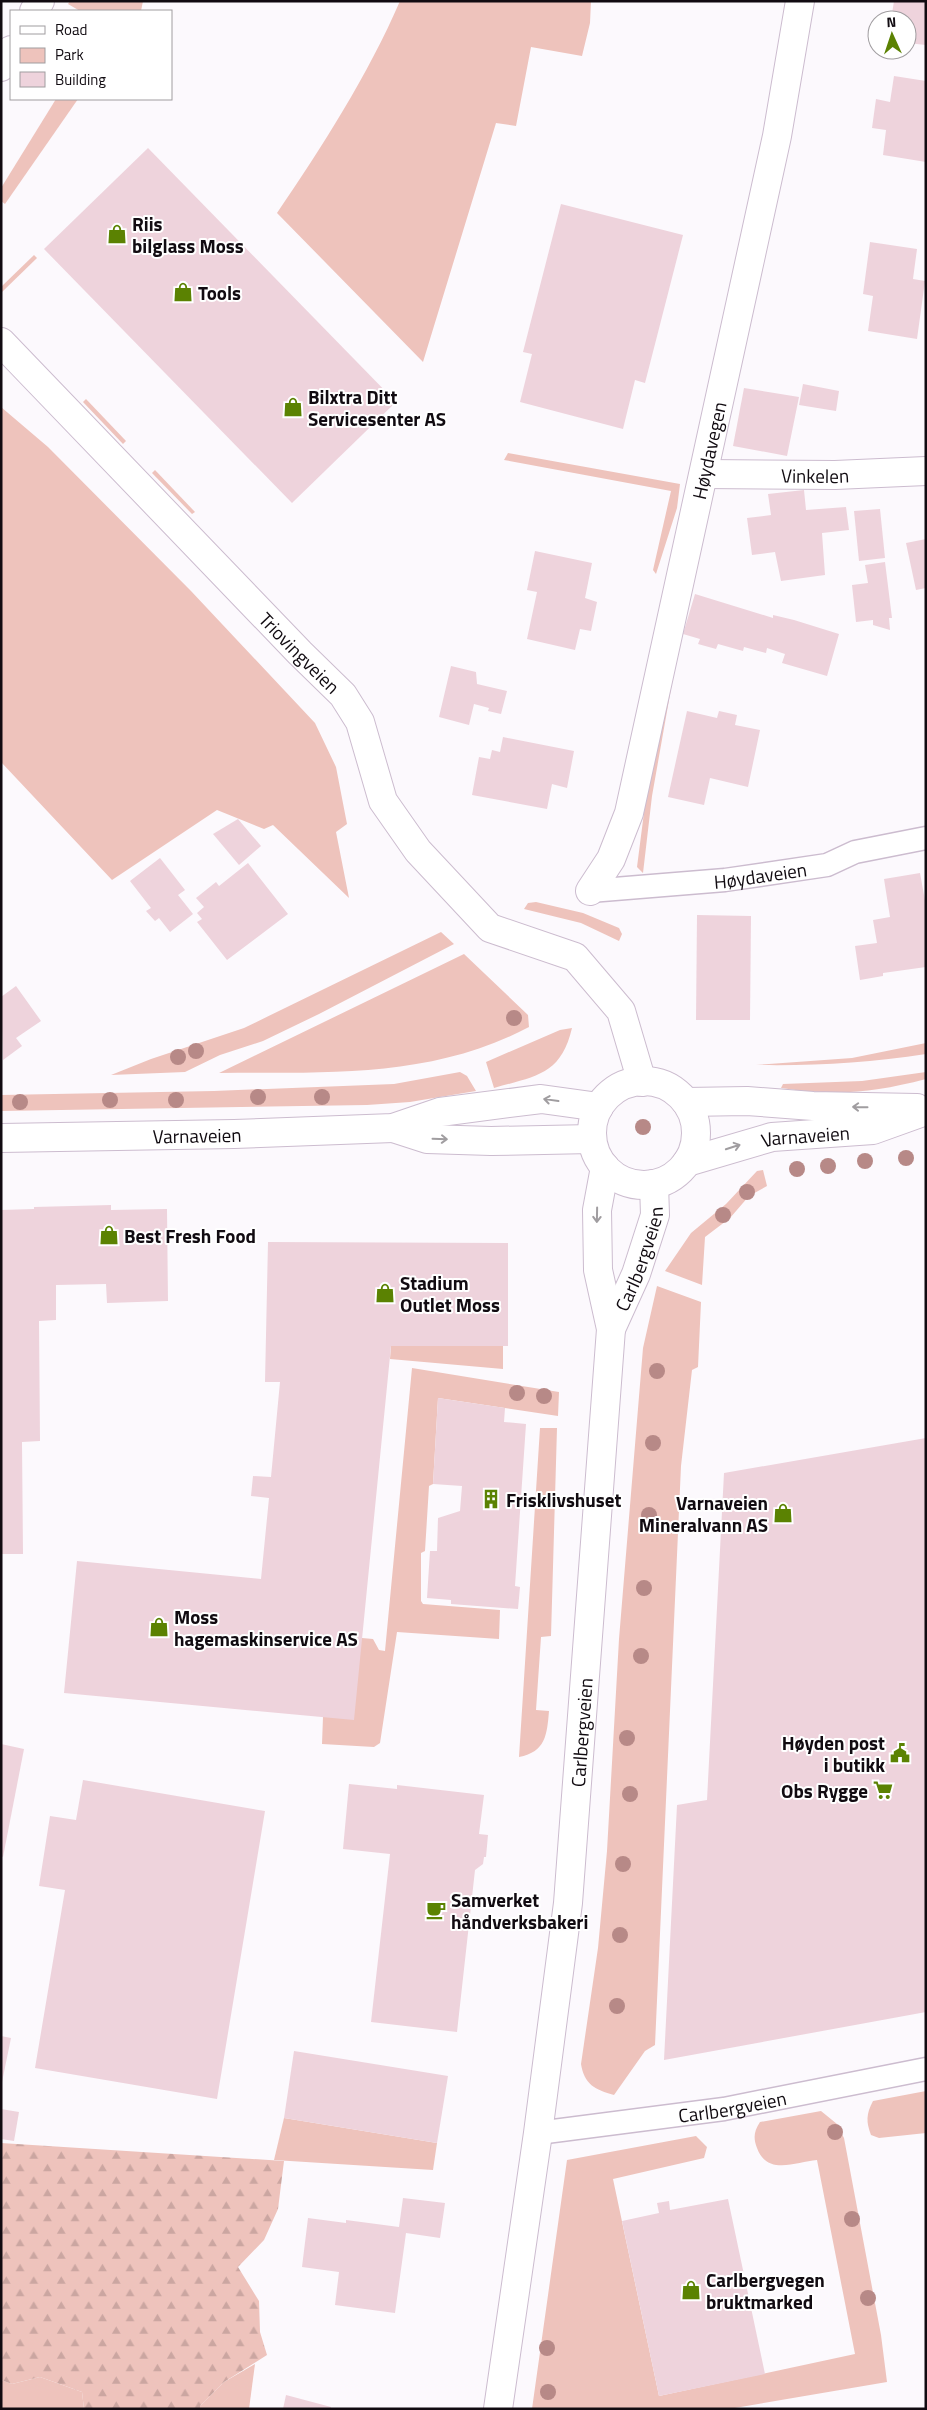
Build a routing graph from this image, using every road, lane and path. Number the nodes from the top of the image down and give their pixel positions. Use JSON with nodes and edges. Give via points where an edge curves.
{"nodes":[{"id":1,"x":800,"y":1,"type":"edge"},
{"id":2,"x":10,"y":52,"type":"edge"},
{"id":3,"x":1,"y":67,"type":"edge"},
{"id":4,"x":1,"y":342,"type":"edge"},
{"id":5,"x":926,"y":471,"type":"edge"},
{"id":6,"x":705,"y":474,"type":"junction"},
{"id":7,"x":926,"y":838,"type":"edge"},
{"id":8,"x":590,"y":891,"type":"joint"},
{"id":9,"x":642,"y":1082,"type":"junction"},
{"id":10,"x":686,"y":1102,"type":"junction"},
{"id":11,"x":599,"y":1107,"type":"junction"},
{"id":12,"x":926,"y":1109,"type":"edge"},
{"id":13,"x":393,"y":1128,"type":"junction"},
{"id":14,"x":1,"y":1138,"type":"edge"},
{"id":15,"x":592,"y":1139,"type":"junction"},
{"id":16,"x":687,"y":1162,"type":"junction"},
{"id":17,"x":605,"y":1167,"type":"junction"},
{"id":18,"x":654,"y":1184,"type":"junction"},
{"id":19,"x":611,"y":1330,"type":"junction"},
{"id":20,"x":926,"y":2069,"type":"edge"},
{"id":21,"x":538,"y":2133,"type":"junction"},
{"id":22,"x":498,"y":2409,"type":"edge"}],
"edges":[{"from":1,"to":6,"type":"street","name":"Høydavegen","via":[[778,136]]},
{"from":2,"to":3,"type":"street"},
{"from":4,"to":9,"type":"street","name":"Triovingveien","via":[[343,695],[360,722],[383,801],[418,851],[490,928],[575,956],[621,1011]]},
{"from":5,"to":6,"type":"street","name":"Vinkelen","via":[[835,475]]},
{"from":6,"to":8,"type":"street","name":"Høydavegen","via":[[629,813],[611,860]]},
{"from":7,"to":8,"type":"lane","name":"Høydaveien","via":[[855,852],[827,865],[726,880]]},
{"from":9,"to":10,"type":"street","via":[[664,1085]]},
{"from":9,"to":11,"type":"street","via":[[616,1089]]},
{"from":12,"to":10,"type":"street","name":"Varnaveien","one_way":true,"via":[[747,1101]]},
{"from":10,"to":16,"type":"street","via":[[696,1131],[694,1147]]},
{"from":11,"to":13,"type":"street","name":"Varnaveien","one_way":true,"via":[[541,1099],[440,1112]]},
{"from":11,"to":15,"type":"street","via":[[593,1122]]},
{"from":16,"to":12,"type":"street","name":"Varnaveien","one_way":true,"via":[[772,1137],[873,1130]]},
{"from":13,"to":14,"type":"street","name":"Varnaveien"},
{"from":13,"to":15,"type":"street","name":"Varnaveien","one_way":true,"via":[[427,1139],[491,1142]]},
{"from":15,"to":17,"type":"street","via":[[596,1154]]},
{"from":16,"to":18,"type":"street","via":[[676,1174]]},
{"from":17,"to":18,"type":"street","via":[[630,1183]]},
{"from":17,"to":19,"type":"street","name":"Carlbergveien","one_way":true,"via":[[597,1210],[598,1270]]},
{"from":18,"to":19,"type":"street","name":"Carlbergveien","via":[[655,1215],[636,1274]]},
{"from":19,"to":21,"type":"street","name":"Carlbergveien","via":[[568,1903]]},
{"from":20,"to":21,"type":"lane","name":"Carlbergveien","via":[[724,2108]]},
{"from":21,"to":22,"type":"street","name":"Carlbergveien"}]}
